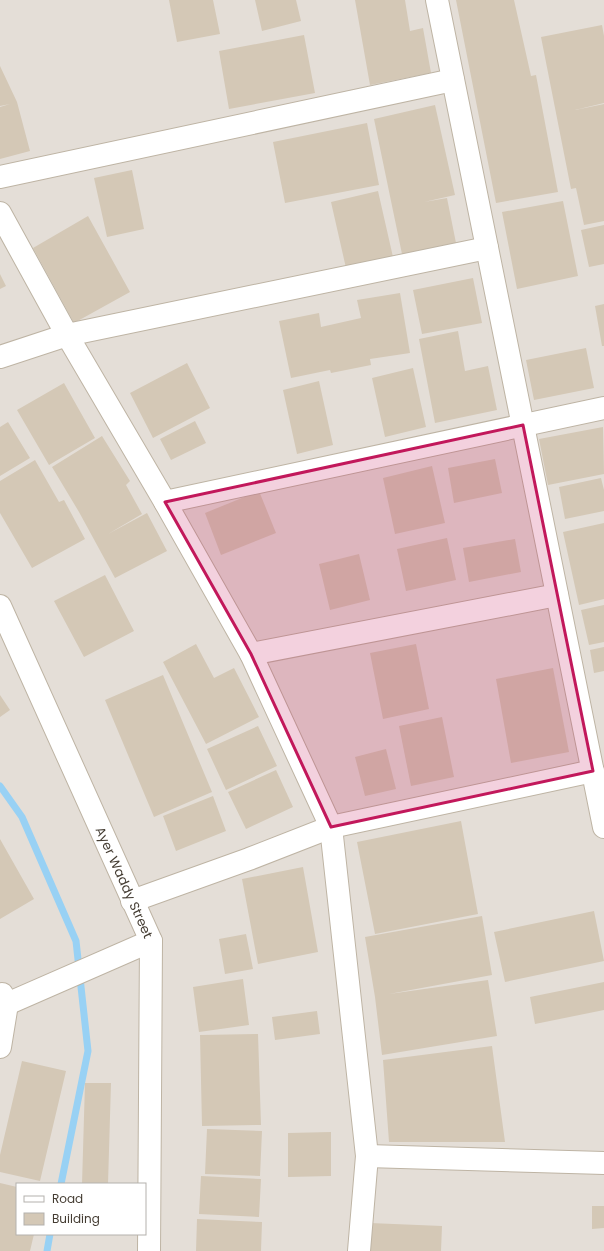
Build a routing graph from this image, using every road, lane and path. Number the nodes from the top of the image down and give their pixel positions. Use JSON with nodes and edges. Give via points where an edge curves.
{"nodes":[{"id":1,"x":437,"y":0,"type":"edge"},
{"id":2,"x":453,"y":80,"type":"junction"},
{"id":3,"x":0,"y":178,"type":"edge"},
{"id":4,"x":0,"y":213,"type":"edge"},
{"id":5,"x":487,"y":248,"type":"junction"},
{"id":6,"x":67,"y":335,"type":"junction"},
{"id":7,"x":0,"y":357,"type":"edge"},
{"id":8,"x":604,"y":408,"type":"edge"},
{"id":9,"x":523,"y":425,"type":"junction"},
{"id":10,"x":165,"y":502,"type":"junction"},
{"id":11,"x":557,"y":595,"type":"junction"},
{"id":12,"x":0,"y":606,"type":"edge"},
{"id":13,"x":251,"y":654,"type":"junction"},
{"id":14,"x":593,"y":771,"type":"junction"},
{"id":15,"x":331,"y":827,"type":"junction"},
{"id":16,"x":604,"y":827,"type":"edge"},
{"id":17,"x":132,"y":901,"type":"junction"},
{"id":18,"x":150,"y":941,"type":"junction"},
{"id":19,"x":2,"y":1001,"type":"edge"},
{"id":20,"x":0,"y":1047,"type":"edge"},
{"id":21,"x":367,"y":1156,"type":"junction"},
{"id":22,"x":604,"y":1163,"type":"edge"},
{"id":23,"x":149,"y":1251,"type":"edge"},
{"id":24,"x":359,"y":1251,"type":"edge"}],
"edges":[{"from":1,"to":2,"type":"street"},
{"from":2,"to":3,"type":"street"},
{"from":2,"to":5,"type":"street"},
{"from":4,"to":6,"type":"street"},
{"from":5,"to":6,"type":"street"},
{"from":5,"to":9,"type":"street"},
{"from":6,"to":7,"type":"street"},
{"from":6,"to":10,"type":"street"},
{"from":8,"to":9,"type":"street"},
{"from":9,"to":10,"type":"street"},
{"from":9,"to":11,"type":"street"},
{"from":10,"to":13,"type":"street"},
{"from":11,"to":13,"type":"street"},
{"from":11,"to":14,"type":"street"},
{"from":12,"to":17,"type":"street","name":"Ayer Waddy Street"},
{"from":13,"to":15,"type":"street"},
{"from":14,"to":15,"type":"street"},
{"from":14,"to":16,"type":"street"},
{"from":15,"to":17,"type":"street"},
{"from":15,"to":21,"type":"street"},
{"from":17,"to":18,"type":"street","name":"Ayer Waddy Street"},
{"from":18,"to":19,"type":"street"},
{"from":18,"to":23,"type":"street","name":"Ayer Waddy Street"},
{"from":19,"to":20,"type":"street"},
{"from":21,"to":22,"type":"street"},
{"from":21,"to":24,"type":"street"}]}
